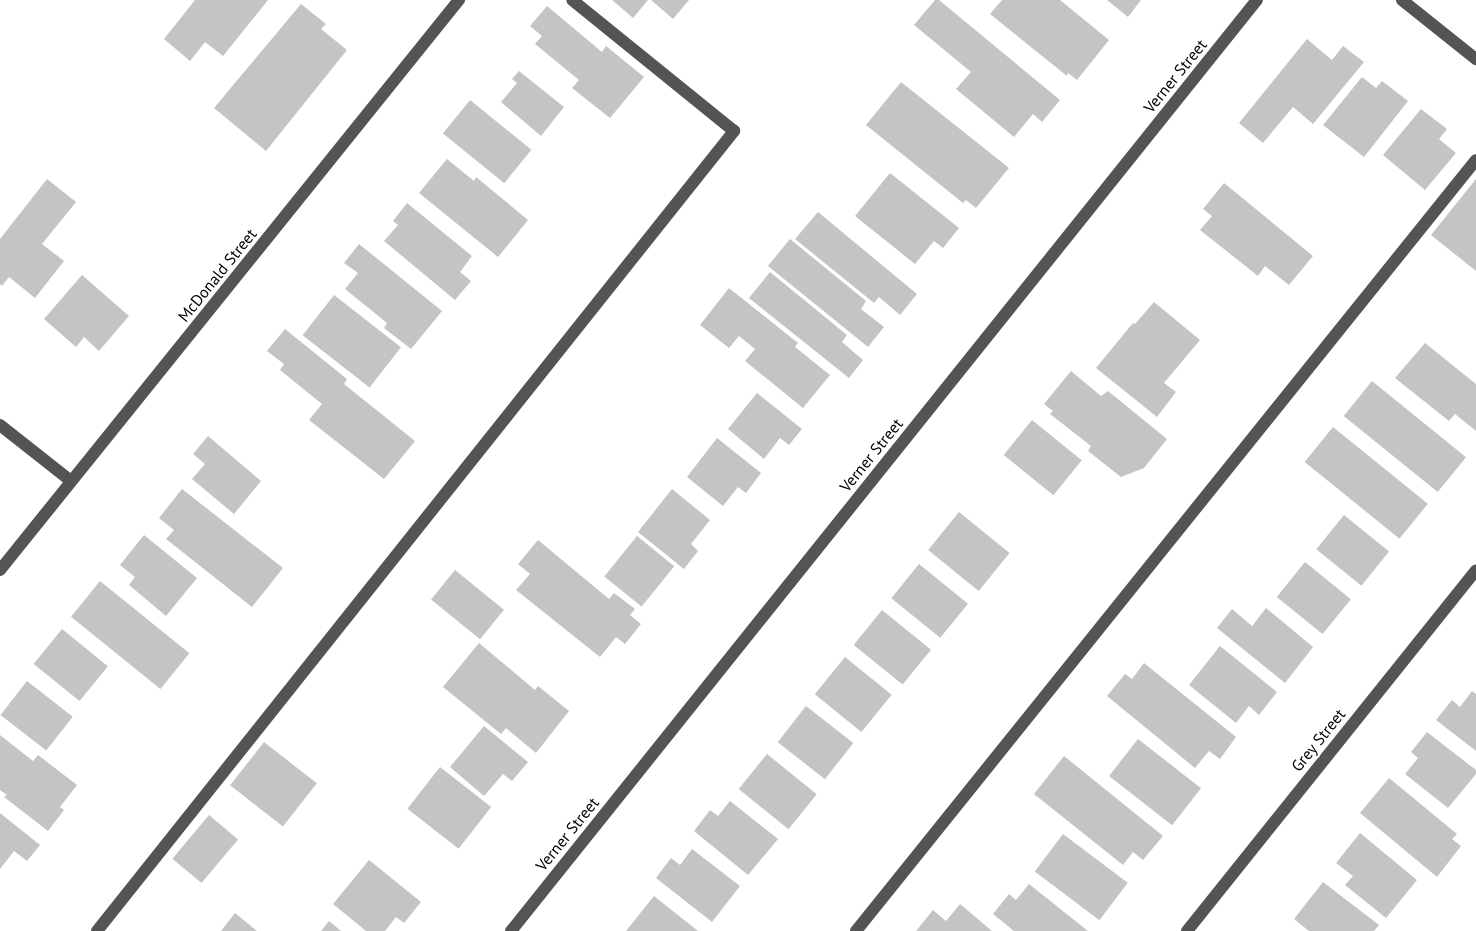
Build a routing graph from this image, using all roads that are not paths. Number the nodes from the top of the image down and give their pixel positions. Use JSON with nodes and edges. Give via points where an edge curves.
{"nodes":[{"id":1,"x":441,"y":0,"type":"edge"},
{"id":2,"x":572,"y":0,"type":"edge"},
{"id":3,"x":1257,"y":0,"type":"edge"},
{"id":4,"x":1402,"y":0,"type":"edge"},
{"id":5,"x":456,"y":4,"type":"edge"},
{"id":6,"x":1476,"y":59,"type":"edge"},
{"id":7,"x":1476,"y":160,"type":"edge"},
{"id":8,"x":0,"y":425,"type":"edge"},
{"id":9,"x":71,"y":481,"type":"junction"},
{"id":10,"x":0,"y":570,"type":"edge"},
{"id":11,"x":1476,"y":570,"type":"edge"},
{"id":12,"x":97,"y":931,"type":"edge"},
{"id":13,"x":510,"y":931,"type":"edge"},
{"id":14,"x":856,"y":931,"type":"edge"},
{"id":15,"x":1187,"y":931,"type":"edge"}],
"edges":[{"from":1,"to":5,"type":"street"},
{"from":2,"to":12,"type":"street","via":[[734,131]]},
{"from":3,"to":13,"type":"street","name":"Verner Street"},
{"from":4,"to":6,"type":"street"},
{"from":5,"to":9,"type":"street","name":"McDonald Street"},
{"from":7,"to":14,"type":"street"},
{"from":8,"to":9,"type":"street"},
{"from":9,"to":10,"type":"street","name":"McDonald Street"},
{"from":11,"to":15,"type":"street","name":"Grey Street"}]}
